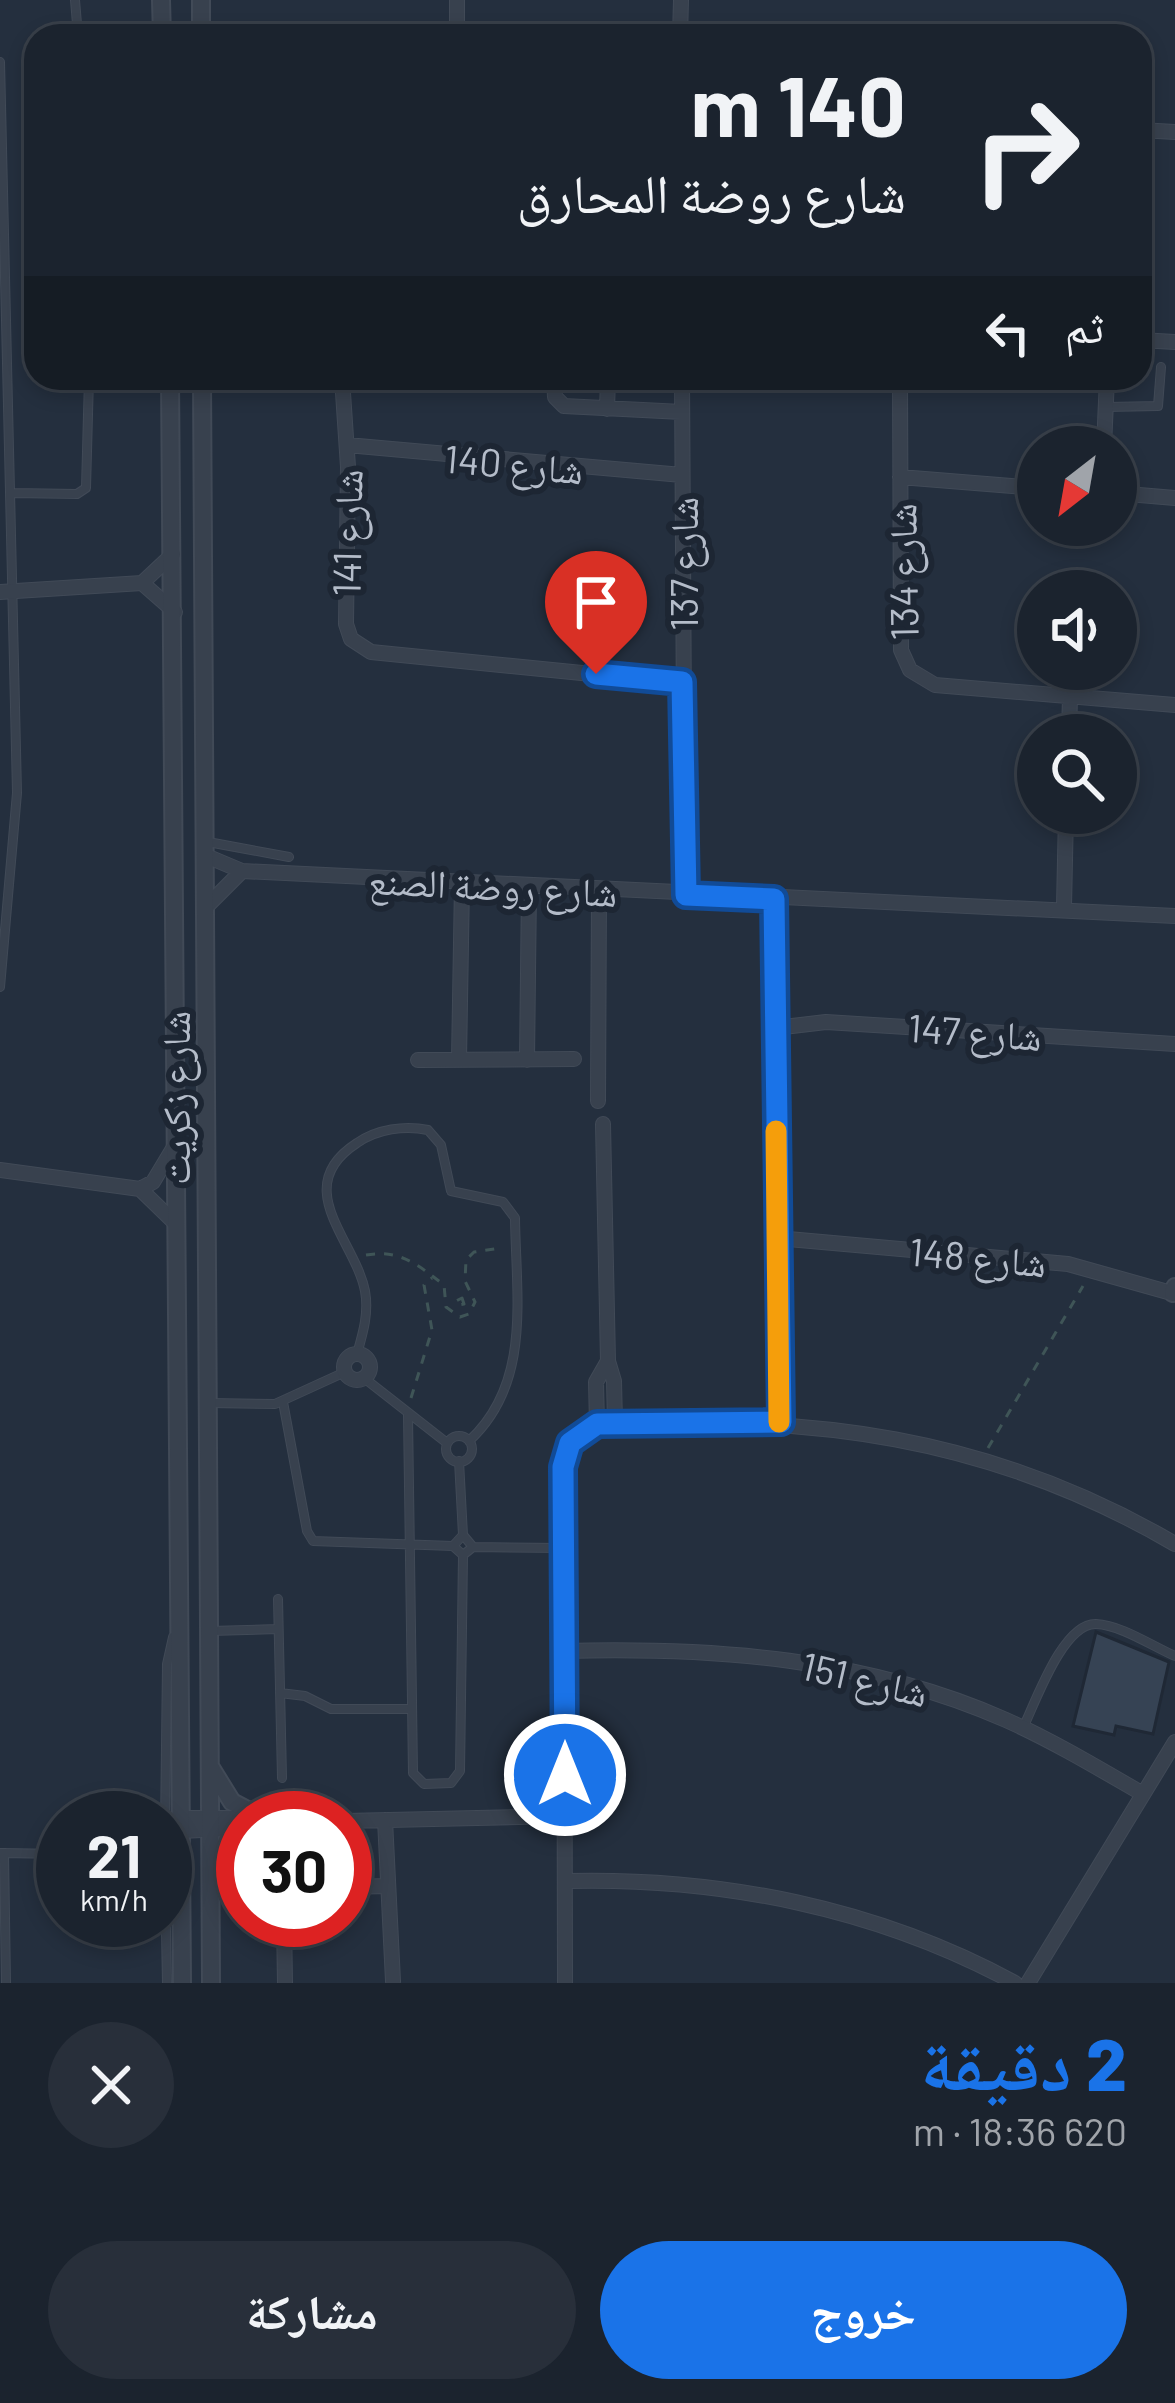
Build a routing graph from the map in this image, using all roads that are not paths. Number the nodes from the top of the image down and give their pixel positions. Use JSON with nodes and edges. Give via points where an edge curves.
{"nodes":[{"id":1,"x":0,"y":62,"type":"edge"},
{"id":2,"x":1175,"y":119,"type":"edge"},
{"id":3,"x":1174,"y":132,"type":"edge"},
{"id":4,"x":1161,"y":367,"type":"dead end"},
{"id":5,"x":89,"y":390,"type":"edge"},
{"id":6,"x":170,"y":390,"type":"edge"},
{"id":7,"x":202,"y":390,"type":"edge"},
{"id":8,"x":343,"y":390,"type":"edge"},
{"id":9,"x":555,"y":390,"type":"edge"},
{"id":10,"x":608,"y":390,"type":"edge"},
{"id":11,"x":682,"y":390,"type":"edge"},
{"id":12,"x":900,"y":390,"type":"edge"},
{"id":13,"x":1107,"y":390,"type":"edge"},
{"id":14,"x":1106,"y":407,"type":"junction"},
{"id":15,"x":607,"y":409,"type":"junction"},
{"id":16,"x":682,"y":412,"type":"junction"},
{"id":17,"x":1105,"y":426,"type":"edge"},
{"id":18,"x":347,"y":445,"type":"junction"},
{"id":19,"x":682,"y":475,"type":"junction"},
{"id":20,"x":901,"y":477,"type":"junction"},
{"id":21,"x":1017,"y":486,"type":"edge"},
{"id":22,"x":13,"y":493,"type":"junction"},
{"id":23,"x":1137,"y":495,"type":"edge"},
{"id":24,"x":1175,"y":498,"type":"edge"},
{"id":25,"x":172,"y":554,"type":"junction"},
{"id":26,"x":142,"y":584,"type":"junction"},
{"id":27,"x":6,"y":592,"type":"edge"},
{"id":28,"x":175,"y":612,"type":"junction"},
{"id":29,"x":682,"y":682,"type":"junction"},
{"id":30,"x":1070,"y":696,"type":"junction"},
{"id":31,"x":1175,"y":704,"type":"edge"},
{"id":32,"x":1070,"y":714,"type":"edge"},
{"id":33,"x":1066,"y":834,"type":"edge"},
{"id":34,"x":204,"y":848,"type":"junction"},
{"id":35,"x":289,"y":857,"type":"dead end"},
{"id":36,"x":242,"y":872,"type":"junction"},
{"id":37,"x":462,"y":884,"type":"junction"},
{"id":38,"x":529,"y":887,"type":"junction"},
{"id":39,"x":599,"y":891,"type":"junction"},
{"id":40,"x":686,"y":895,"type":"junction"},
{"id":41,"x":774,"y":899,"type":"junction"},
{"id":42,"x":206,"y":907,"type":"junction"},
{"id":43,"x":1064,"y":907,"type":"junction"},
{"id":44,"x":1175,"y":916,"type":"edge"},
{"id":45,"x":0,"y":987,"type":"edge"},
{"id":46,"x":775,"y":1028,"type":"junction"},
{"id":47,"x":1175,"y":1044,"type":"edge"},
{"id":48,"x":574,"y":1059,"type":"dead end"},
{"id":49,"x":418,"y":1060,"type":"dead end"},
{"id":50,"x":459,"y":1060,"type":"junction"},
{"id":51,"x":527,"y":1060,"type":"junction"},
{"id":52,"x":598,"y":1100,"type":"dead end"},
{"id":53,"x":603,"y":1124,"type":"dead end"},
{"id":54,"x":174,"y":1148,"type":"junction"},
{"id":55,"x":0,"y":1170,"type":"edge"},
{"id":56,"x":140,"y":1189,"type":"junction"},
{"id":57,"x":174,"y":1222,"type":"junction"},
{"id":58,"x":777,"y":1238,"type":"junction"},
{"id":59,"x":1174,"y":1292,"type":"edge"},
{"id":60,"x":357,"y":1354,"type":"junction"},
{"id":61,"x":608,"y":1361,"type":"junction"},
{"id":62,"x":345,"y":1372,"type":"junction"},
{"id":63,"x":364,"y":1378,"type":"junction"},
{"id":64,"x":283,"y":1402,"type":"junction"},
{"id":65,"x":209,"y":1403,"type":"junction"},
{"id":66,"x":408,"y":1415,"type":"junction"},
{"id":67,"x":781,"y":1422,"type":"junction"},
{"id":68,"x":597,"y":1424,"type":"junction"},
{"id":69,"x":615,"y":1424,"type":"junction"},
{"id":70,"x":469,"y":1442,"type":"junction"},
{"id":71,"x":447,"y":1443,"type":"junction"},
{"id":72,"x":459,"y":1461,"type":"junction"},
{"id":73,"x":463,"y":1535,"type":"junction"},
{"id":74,"x":1175,"y":1544,"type":"edge"},
{"id":75,"x":408,"y":1546,"type":"junction"},
{"id":76,"x":453,"y":1546,"type":"junction"},
{"id":77,"x":473,"y":1546,"type":"junction"},
{"id":78,"x":564,"y":1548,"type":"junction"},
{"id":79,"x":463,"y":1555,"type":"junction"},
{"id":80,"x":278,"y":1598,"type":"dead end"},
{"id":81,"x":278,"y":1629,"type":"junction"},
{"id":82,"x":210,"y":1630,"type":"junction"},
{"id":83,"x":564,"y":1651,"type":"junction"},
{"id":84,"x":1175,"y":1656,"type":"edge"},
{"id":85,"x":280,"y":1693,"type":"junction"},
{"id":86,"x":412,"y":1709,"type":"junction"},
{"id":87,"x":1023,"y":1728,"type":"junction"},
{"id":88,"x":1175,"y":1742,"type":"edge"},
{"id":89,"x":210,"y":1766,"type":"junction"},
{"id":90,"x":282,"y":1778,"type":"dead end"},
{"id":91,"x":176,"y":1791,"type":"edge"},
{"id":92,"x":225,"y":1791,"type":"edge"},
{"id":93,"x":1143,"y":1794,"type":"junction"},
{"id":94,"x":565,"y":1816,"type":"junction"},
{"id":95,"x":372,"y":1820,"type":"edge"},
{"id":96,"x":385,"y":1820,"type":"junction"},
{"id":97,"x":216,"y":1822,"type":"edge"},
{"id":98,"x":210,"y":1823,"type":"junction"},
{"id":99,"x":192,"y":1824,"type":"edge"},
{"id":100,"x":216,"y":1825,"type":"edge"},
{"id":101,"x":2,"y":1853,"type":"edge"},
{"id":102,"x":36,"y":1854,"type":"edge"},
{"id":103,"x":565,"y":1881,"type":"junction"},
{"id":104,"x":372,"y":1886,"type":"edge"},
{"id":105,"x":388,"y":1886,"type":"junction"},
{"id":106,"x":216,"y":1888,"type":"edge"},
{"id":107,"x":210,"y":1906,"type":"junction"},
{"id":108,"x":166,"y":1947,"type":"edge"},
{"id":109,"x":181,"y":1947,"type":"edge"},
{"id":110,"x":284,"y":1947,"type":"edge"},
{"id":111,"x":393,"y":1982,"type":"edge"},
{"id":112,"x":6,"y":1983,"type":"edge"},
{"id":113,"x":167,"y":1983,"type":"edge"},
{"id":114,"x":182,"y":1983,"type":"edge"},
{"id":115,"x":211,"y":1983,"type":"edge"},
{"id":116,"x":285,"y":1983,"type":"edge"},
{"id":117,"x":566,"y":1983,"type":"edge"},
{"id":118,"x":1015,"y":1983,"type":"edge"},
{"id":119,"x":1028,"y":1983,"type":"edge"}],
"edges":[{"from":1,"to":22,"type":"lane"},
{"from":2,"to":3,"type":"street"},
{"from":4,"to":14,"type":"lane","via":[[1158,406]]},
{"from":5,"to":22,"type":"lane","via":[[86,488]]},
{"from":6,"to":25,"type":"street","name":"شارع زكريت"},
{"from":7,"to":34,"type":"street","name":"شارع زكريت"},
{"from":8,"to":18,"type":"street","name":"شارع 141"},
{"from":9,"to":15,"type":"street","via":[[565,406]]},
{"from":10,"to":15,"type":"street"},
{"from":11,"to":16,"type":"street","name":"شارع 137"},
{"from":12,"to":20,"type":"street","name":"شارع 134"},
{"from":13,"to":14,"type":"street"},
{"from":14,"to":17,"type":"street"},
{"from":15,"to":16,"type":"street"},
{"from":16,"to":19,"type":"street","name":"شارع 137"},
{"from":18,"to":19,"type":"street","name":"شارع 140"},
{"from":18,"to":29,"type":"street","name":"شارع 141","via":[[346,624],[363,649]]},
{"from":19,"to":29,"type":"street","name":"شارع 137"},
{"from":20,"to":21,"type":"street"},
{"from":20,"to":30,"type":"street","name":"شارع 134","via":[[901,650],[910,670],[934,685]]},
{"from":22,"to":27,"type":"lane"},
{"from":23,"to":24,"type":"street"},
{"from":25,"to":26,"type":"street"},
{"from":25,"to":28,"type":"street","name":"شارع زكريت"},
{"from":26,"to":27,"type":"street"},
{"from":26,"to":28,"type":"street"},
{"from":27,"to":45,"type":"lane","via":[[16,835]]},
{"from":28,"to":54,"type":"street","name":"شارع زكريت"},
{"from":29,"to":40,"type":"street","name":"شارع 137"},
{"from":30,"to":31,"type":"street","name":"شارع 134"},
{"from":30,"to":32,"type":"street"},
{"from":33,"to":43,"type":"street"},
{"from":34,"to":35,"type":"lane"},
{"from":34,"to":36,"type":"street","name":"شارع روضة الصنع"},
{"from":34,"to":42,"type":"street","name":"شارع زكريت"},
{"from":36,"to":37,"type":"street","name":"شارع روضة الصنع"},
{"from":36,"to":42,"type":"street"},
{"from":37,"to":38,"type":"street","name":"شارع روضة الصنع"},
{"from":37,"to":50,"type":"street"},
{"from":38,"to":39,"type":"street","name":"شارع روضة الصنع"},
{"from":38,"to":51,"type":"street"},
{"from":39,"to":40,"type":"street","name":"شارع روضة الصنع"},
{"from":39,"to":52,"type":"street"},
{"from":40,"to":41,"type":"street","name":"شارع روضة الصنع"},
{"from":41,"to":43,"type":"street","name":"شارع روضة الصنع"},
{"from":41,"to":46,"type":"street"},
{"from":42,"to":65,"type":"street","name":"شارع زكريت"},
{"from":43,"to":44,"type":"street","name":"شارع روضة الصنع"},
{"from":46,"to":47,"type":"street","name":"شارع 147","via":[[826,1022]]},
{"from":46,"to":58,"type":"street"},
{"from":48,"to":51,"type":"street"},
{"from":49,"to":50,"type":"street"},
{"from":50,"to":51,"type":"street"},
{"from":53,"to":61,"type":"street"},
{"from":54,"to":56,"type":"street","via":[[154,1182]]},
{"from":54,"to":57,"type":"street","name":"شارع زكريت"},
{"from":55,"to":56,"type":"street"},
{"from":56,"to":57,"type":"street"},
{"from":57,"to":91,"type":"street","name":"شارع زكريت"},
{"from":58,"to":59,"type":"street","name":"شارع 148","via":[[1094,1269]]},
{"from":58,"to":67,"type":"street"},
{"from":60,"to":62,"type":"street"},
{"from":60,"to":63,"type":"street","via":[[369,1364]]},
{"from":60,"to":70,"type":"lane","via":[[366,1301],[331,1217],[329,1178],[352,1146],[421,1128],[434,1134],[451,1191],[509,1206],[513,1372]]},
{"from":61,"to":68,"type":"street","via":[[596,1382]]},
{"from":61,"to":69,"type":"street"},
{"from":62,"to":63,"type":"street"},
{"from":62,"to":64,"type":"lane"},
{"from":63,"to":66,"type":"lane"},
{"from":64,"to":65,"type":"lane"},
{"from":64,"to":75,"type":"lane","via":[[313,1541]]},
{"from":65,"to":82,"type":"street","name":"شارع زكريت"},
{"from":66,"to":71,"type":"lane"},
{"from":66,"to":75,"type":"lane"},
{"from":67,"to":69,"type":"street"},
{"from":67,"to":74,"type":"street","via":[[881,1433],[982,1459],[1081,1495]]},
{"from":68,"to":69,"type":"street"},
{"from":68,"to":78,"type":"street","via":[[566,1451]]},
{"from":70,"to":71,"type":"lane","via":[[455,1436]]},
{"from":70,"to":72,"type":"lane","via":[[469,1457]]},
{"from":71,"to":72,"type":"lane"},
{"from":72,"to":73,"type":"lane"},
{"from":73,"to":76,"type":"lane"},
{"from":73,"to":77,"type":"lane"},
{"from":75,"to":76,"type":"lane"},
{"from":75,"to":86,"type":"lane"},
{"from":76,"to":79,"type":"lane"},
{"from":77,"to":78,"type":"lane"},
{"from":77,"to":79,"type":"lane"},
{"from":78,"to":83,"type":"street"},
{"from":79,"to":86,"type":"lane","via":[[455,1781],[424,1784],[415,1776]]},
{"from":80,"to":81,"type":"lane"},
{"from":81,"to":82,"type":"lane"},
{"from":81,"to":85,"type":"lane"},
{"from":82,"to":89,"type":"street","name":"شارع زكريت"},
{"from":83,"to":87,"type":"street","name":"شارع 151","via":[[700,1652],[838,1667],[922,1688]]},
{"from":83,"to":94,"type":"street"},
{"from":84,"to":87,"type":"lane","via":[[1104,1625],[1078,1628]]},
{"from":85,"to":86,"type":"lane","via":[[331,1708]]},
{"from":85,"to":90,"type":"lane"},
{"from":87,"to":93,"type":"street","name":"شارع 151"},
{"from":88,"to":93,"type":"street"},
{"from":89,"to":92,"type":"street"},
{"from":89,"to":98,"type":"street","name":"شارع زكريت"},
{"from":93,"to":119,"type":"street"},
{"from":94,"to":96,"type":"street"},
{"from":94,"to":103,"type":"street"},
{"from":95,"to":96,"type":"street"},
{"from":96,"to":105,"type":"street"},
{"from":97,"to":98,"type":"street"},
{"from":98,"to":99,"type":"street"},
{"from":98,"to":100,"type":"street"},
{"from":98,"to":107,"type":"street","name":"شارع زكريت"},
{"from":101,"to":102,"type":"lane"},
{"from":101,"to":112,"type":"lane"},
{"from":103,"to":117,"type":"street"},
{"from":103,"to":118,"type":"street","via":[[698,1885],[788,1900],[924,1940]]},
{"from":104,"to":105,"type":"street"},
{"from":105,"to":111,"type":"street"},
{"from":106,"to":107,"type":"street"},
{"from":107,"to":115,"type":"street","name":"شارع زكريت"},
{"from":108,"to":113,"type":"lane"},
{"from":109,"to":114,"type":"street","name":"شارع زكريت"},
{"from":110,"to":116,"type":"street"}]}
